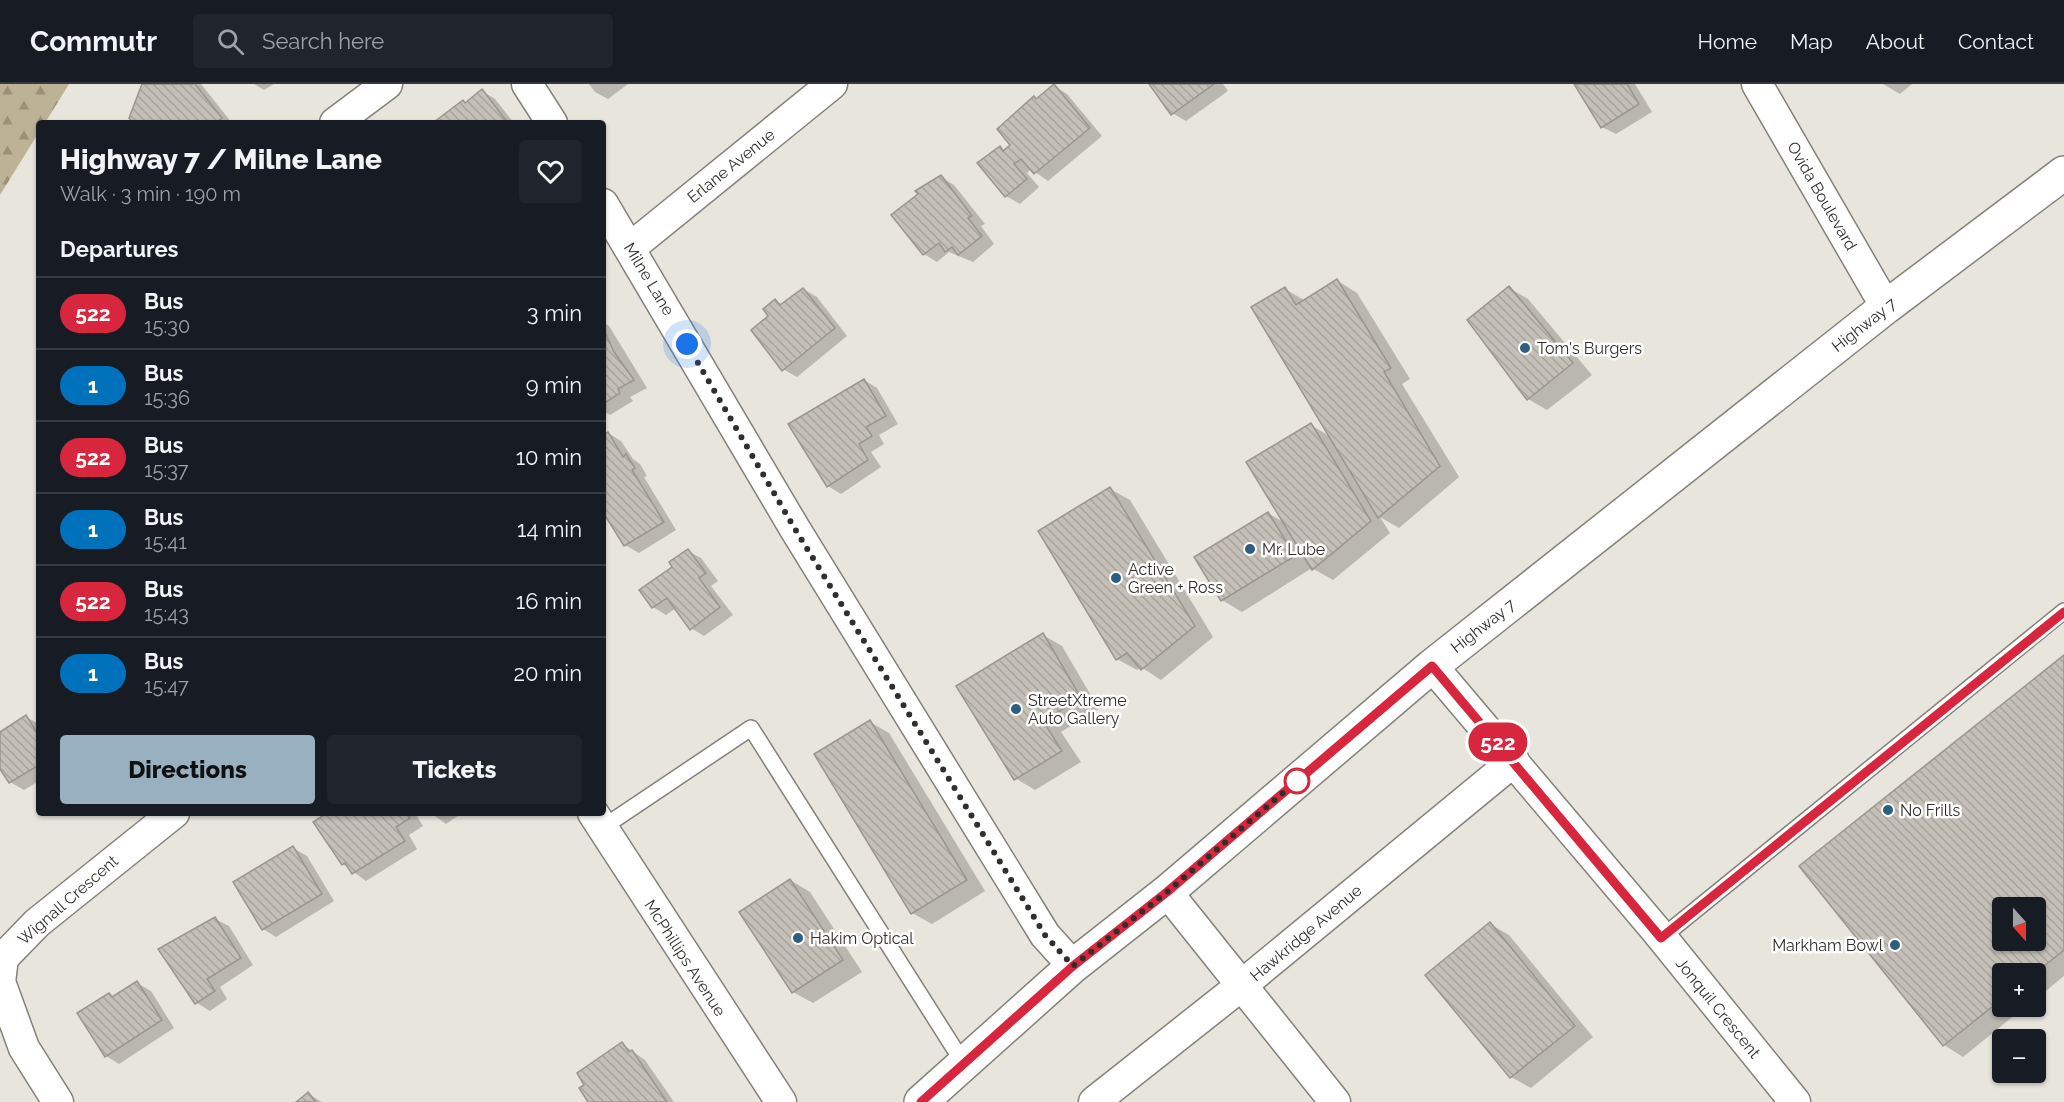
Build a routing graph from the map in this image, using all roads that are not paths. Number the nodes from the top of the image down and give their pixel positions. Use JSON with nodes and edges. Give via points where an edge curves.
{"nodes":[{"id":1,"x":387,"y":84,"type":"edge"},
{"id":2,"x":527,"y":84,"type":"edge"},
{"id":3,"x":832,"y":84,"type":"edge"},
{"id":4,"x":1757,"y":84,"type":"edge"},
{"id":5,"x":339,"y":120,"type":"edge"},
{"id":6,"x":550,"y":120,"type":"edge"},
{"id":7,"x":2064,"y":173,"type":"edge"},
{"id":8,"x":606,"y":209,"type":"edge"},
{"id":9,"x":630,"y":248,"type":"junction"},
{"id":10,"x":1886,"y":307,"type":"junction"},
{"id":11,"x":2064,"y":611,"type":"edge"},
{"id":12,"x":1432,"y":666,"type":"junction"},
{"id":13,"x":1514,"y":761,"type":"junction"},
{"id":14,"x":606,"y":815,"type":"edge"},
{"id":15,"x":170,"y":816,"type":"edge"},
{"id":16,"x":597,"y":820,"type":"edge"},
{"id":17,"x":1167,"y":892,"type":"junction"},
{"id":18,"x":1661,"y":938,"type":"junction"},
{"id":19,"x":1073,"y":966,"type":"junction"},
{"id":20,"x":1242,"y":985,"type":"junction"},
{"id":21,"x":964,"y":1064,"type":"junction"},
{"id":22,"x":58,"y":1102,"type":"edge"},
{"id":23,"x":781,"y":1102,"type":"edge"},
{"id":24,"x":921,"y":1102,"type":"edge"},
{"id":25,"x":1094,"y":1102,"type":"edge"},
{"id":26,"x":1335,"y":1102,"type":"edge"},
{"id":27,"x":1795,"y":1102,"type":"edge"}],
"edges":[{"from":1,"to":5,"type":"street"},
{"from":2,"to":6,"type":"street"},
{"from":3,"to":9,"type":"street","name":"Erlane Avenue"},
{"from":4,"to":10,"type":"street","name":"Ovida Boulevard"},
{"from":7,"to":10,"type":"main road","name":"Highway 7"},
{"from":8,"to":9,"type":"street","name":"Milne Lane"},
{"from":9,"to":19,"type":"street","name":"Milne Lane","via":[[795,529],[1034,918]]},
{"from":10,"to":12,"type":"main road","name":"Highway 7"},
{"from":11,"to":18,"type":"lane"},
{"from":12,"to":13,"type":"street","name":"Jonquil Crescent"},
{"from":12,"to":17,"type":"main road","name":"Highway 7"},
{"from":13,"to":18,"type":"street","name":"Jonquil Crescent"},
{"from":13,"to":20,"type":"street","name":"Hawkridge Avenue"},
{"from":14,"to":21,"type":"lane","via":[[751,728]]},
{"from":15,"to":22,"type":"street","name":"Wignall Crescent","via":[[37,923],[3,958],[0,982],[24,1048]]},
{"from":16,"to":23,"type":"street","name":"McPhillips Avenue"},
{"from":17,"to":19,"type":"main road","name":"Highway 7"},
{"from":17,"to":20,"type":"street"},
{"from":18,"to":27,"type":"street","name":"Jonquil Crescent"},
{"from":19,"to":21,"type":"main road","name":"Highway 7"},
{"from":20,"to":25,"type":"street","name":"Hawkridge Avenue"},
{"from":20,"to":26,"type":"street"},
{"from":21,"to":24,"type":"main road","name":"Highway 7"}]}
